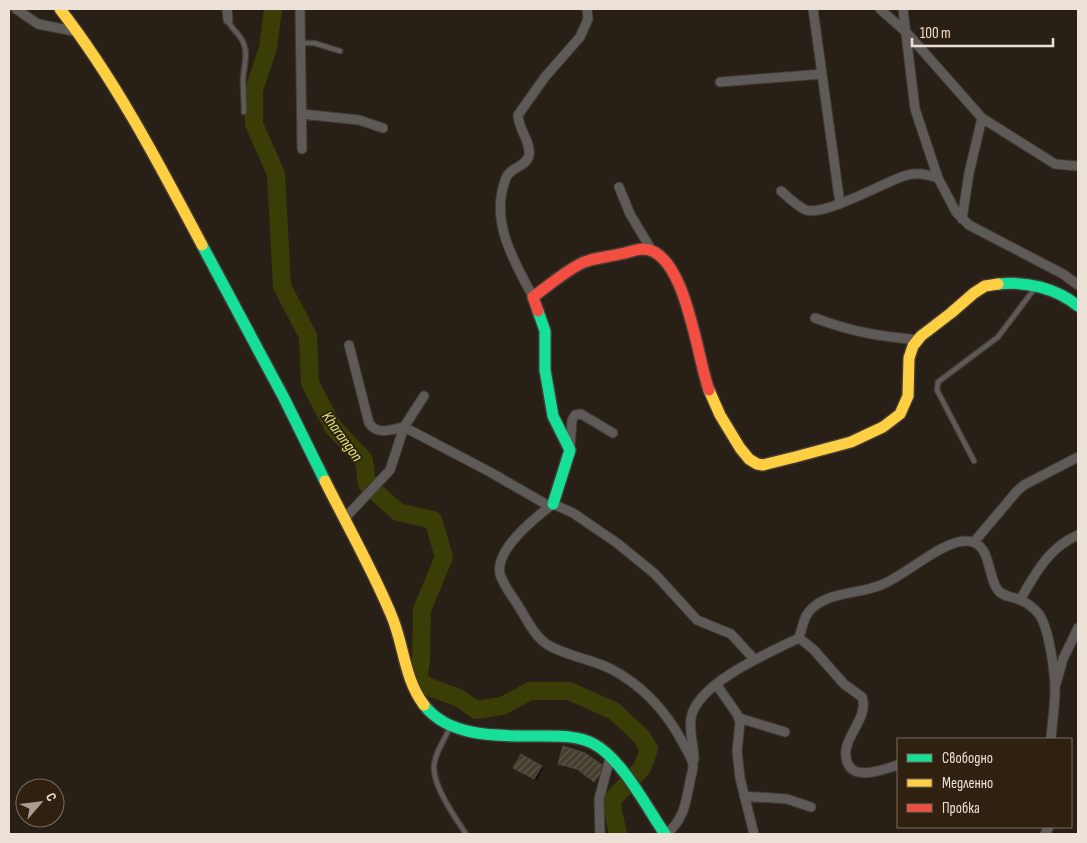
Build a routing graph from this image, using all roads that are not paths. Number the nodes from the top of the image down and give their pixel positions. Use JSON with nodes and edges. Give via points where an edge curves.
{"nodes":[{"id":1,"x":16,"y":9,"type":"edge"},
{"id":2,"x":60,"y":9,"type":"edge"},
{"id":3,"x":227,"y":9,"type":"edge"},
{"id":4,"x":300,"y":9,"type":"edge"},
{"id":5,"x":587,"y":9,"type":"edge"},
{"id":6,"x":813,"y":9,"type":"edge"},
{"id":7,"x":880,"y":9,"type":"edge"},
{"id":8,"x":903,"y":9,"type":"edge"},
{"id":9,"x":228,"y":20,"type":"joint"},
{"id":10,"x":78,"y":32,"type":"junction"},
{"id":11,"x":907,"y":33,"type":"junction"},
{"id":12,"x":301,"y":44,"type":"junction"},
{"id":13,"x":340,"y":51,"type":"dead end"},
{"id":14,"x":822,"y":74,"type":"junction"},
{"id":15,"x":720,"y":82,"type":"dead end"},
{"id":16,"x":244,"y":112,"type":"dead end"},
{"id":17,"x":302,"y":114,"type":"junction"},
{"id":18,"x":982,"y":118,"type":"junction"},
{"id":19,"x":383,"y":128,"type":"dead end"},
{"id":20,"x":302,"y":150,"type":"dead end"},
{"id":21,"x":1078,"y":166,"type":"edge"},
{"id":22,"x":938,"y":178,"type":"junction"},
{"id":23,"x":619,"y":187,"type":"dead end"},
{"id":24,"x":781,"y":191,"type":"dead end"},
{"id":25,"x":840,"y":204,"type":"junction"},
{"id":26,"x":962,"y":219,"type":"junction"},
{"id":27,"x":651,"y":250,"type":"junction"},
{"id":28,"x":1078,"y":285,"type":"edge"},
{"id":29,"x":1036,"y":286,"type":"junction"},
{"id":30,"x":533,"y":297,"type":"junction"},
{"id":31,"x":1078,"y":306,"type":"edge"},
{"id":32,"x":814,"y":318,"type":"dead end"},
{"id":33,"x":918,"y":340,"type":"junction"},
{"id":34,"x":349,"y":345,"type":"dead end"},
{"id":35,"x":424,"y":396,"type":"dead end"},
{"id":36,"x":404,"y":427,"type":"junction"},
{"id":37,"x":613,"y":433,"type":"dead end"},
{"id":38,"x":570,"y":450,"type":"junction"},
{"id":39,"x":1078,"y":456,"type":"edge"},
{"id":40,"x":974,"y":461,"type":"dead end"},
{"id":41,"x":551,"y":505,"type":"junction"},
{"id":42,"x":344,"y":519,"type":"junction"},
{"id":43,"x":1078,"y":535,"type":"edge"},
{"id":44,"x":974,"y":542,"type":"junction"},
{"id":45,"x":1020,"y":600,"type":"junction"},
{"id":46,"x":1078,"y":628,"type":"edge"},
{"id":47,"x":799,"y":638,"type":"junction"},
{"id":48,"x":755,"y":660,"type":"junction"},
{"id":49,"x":716,"y":684,"type":"junction"},
{"id":50,"x":1055,"y":689,"type":"junction"},
{"id":51,"x":739,"y":718,"type":"junction"},
{"id":52,"x":450,"y":727,"type":"junction"},
{"id":53,"x":785,"y":732,"type":"dead end"},
{"id":54,"x":1051,"y":738,"type":"edge"},
{"id":55,"x":612,"y":760,"type":"junction"},
{"id":56,"x":693,"y":765,"type":"junction"},
{"id":57,"x":897,"y":765,"type":"edge"},
{"id":58,"x":744,"y":796,"type":"junction"},
{"id":59,"x":811,"y":807,"type":"dead end"},
{"id":60,"x":466,"y":834,"type":"edge"},
{"id":61,"x":600,"y":834,"type":"edge"},
{"id":62,"x":666,"y":834,"type":"edge"},
{"id":63,"x":754,"y":834,"type":"edge"}],
"edges":[{"from":1,"to":10,"type":"street","via":[[38,24]]},
{"from":2,"to":10,"type":"street"},
{"from":3,"to":9,"type":"street"},
{"from":4,"to":12,"type":"street"},
{"from":5,"to":30,"type":"street","via":[[588,19],[580,37],[545,77],[518,115],[529,154],[523,164],[508,174],[500,197],[505,237]]},
{"from":6,"to":14,"type":"street"},
{"from":7,"to":11,"type":"street"},
{"from":8,"to":11,"type":"street"},
{"from":9,"to":16,"type":"lane","via":[[242,40],[245,51]]},
{"from":10,"to":42,"type":"street","via":[[172,188],[284,398]]},
{"from":11,"to":18,"type":"street"},
{"from":11,"to":22,"type":"street","via":[[914,109]]},
{"from":12,"to":13,"type":"lane"},
{"from":12,"to":17,"type":"street"},
{"from":14,"to":15,"type":"street"},
{"from":14,"to":25,"type":"street"},
{"from":17,"to":19,"type":"street","via":[[358,120]]},
{"from":17,"to":20,"type":"street"},
{"from":18,"to":21,"type":"street","via":[[1055,164]]},
{"from":18,"to":26,"type":"street"},
{"from":22,"to":25,"type":"street","via":[[914,173]]},
{"from":22,"to":26,"type":"street"},
{"from":23,"to":27,"type":"street"},
{"from":24,"to":25,"type":"street","via":[[806,210]]},
{"from":26,"to":28,"type":"street","via":[[1064,274]]},
{"from":27,"to":30,"type":"street","via":[[637,250],[581,263]]},
{"from":27,"to":33,"type":"street","via":[[670,267],[683,293],[714,402],[744,456],[755,464],[763,466],[804,455],[864,437],[885,427],[904,407],[910,384],[909,353]]},
{"from":29,"to":31,"type":"street","via":[[1062,294]]},
{"from":29,"to":33,"type":"street","via":[[986,285]]},
{"from":29,"to":40,"type":"lane","via":[[998,337],[938,382],[937,390]]},
{"from":30,"to":38,"type":"street","via":[[545,331],[545,370],[553,416]]},
{"from":32,"to":33,"type":"street","via":[[870,335]]},
{"from":34,"to":36,"type":"street","via":[[371,427],[382,431]]},
{"from":35,"to":36,"type":"street"},
{"from":36,"to":41,"type":"street"},
{"from":36,"to":42,"type":"street","via":[[392,466]]},
{"from":37,"to":38,"type":"street","via":[[581,414],[575,415]]},
{"from":38,"to":41,"type":"street"},
{"from":39,"to":44,"type":"street","via":[[1024,485]]},
{"from":41,"to":48,"type":"street","via":[[573,513],[616,543],[655,574],[697,620],[731,634]]},
{"from":41,"to":56,"type":"street","via":[[509,546],[500,565],[502,578],[542,640],[556,649],[611,669],[655,702],[667,716]]},
{"from":42,"to":52,"type":"street","via":[[391,613],[408,678],[432,716]]},
{"from":43,"to":45,"type":"street","via":[[1056,548],[1044,560]]},
{"from":44,"to":45,"type":"street","via":[[984,551],[996,589],[1005,596]]},
{"from":44,"to":47,"type":"street","via":[[953,543],[889,582],[836,596],[819,604],[806,616]]},
{"from":45,"to":50,"type":"street","via":[[1038,613],[1046,629]]},
{"from":46,"to":50,"type":"street","via":[[1063,659]]},
{"from":47,"to":48,"type":"street"},
{"from":47,"to":57,"type":"street","via":[[862,698],[858,724],[846,749],[850,768],[861,773]]},
{"from":48,"to":49,"type":"street"},
{"from":49,"to":51,"type":"street"},
{"from":49,"to":56,"type":"street","via":[[699,700],[692,714]]},
{"from":50,"to":54,"type":"street"},
{"from":51,"to":53,"type":"street"},
{"from":51,"to":58,"type":"street","via":[[737,751]]},
{"from":52,"to":55,"type":"street","via":[[468,732],[582,738],[597,745]]},
{"from":52,"to":60,"type":"lane","via":[[436,757],[434,774]]},
{"from":55,"to":61,"type":"street","via":[[599,799]]},
{"from":55,"to":62,"type":"street"},
{"from":56,"to":62,"type":"street","via":[[684,810],[678,824]]},
{"from":58,"to":59,"type":"street","via":[[787,799]]},
{"from":58,"to":63,"type":"street"}]}
